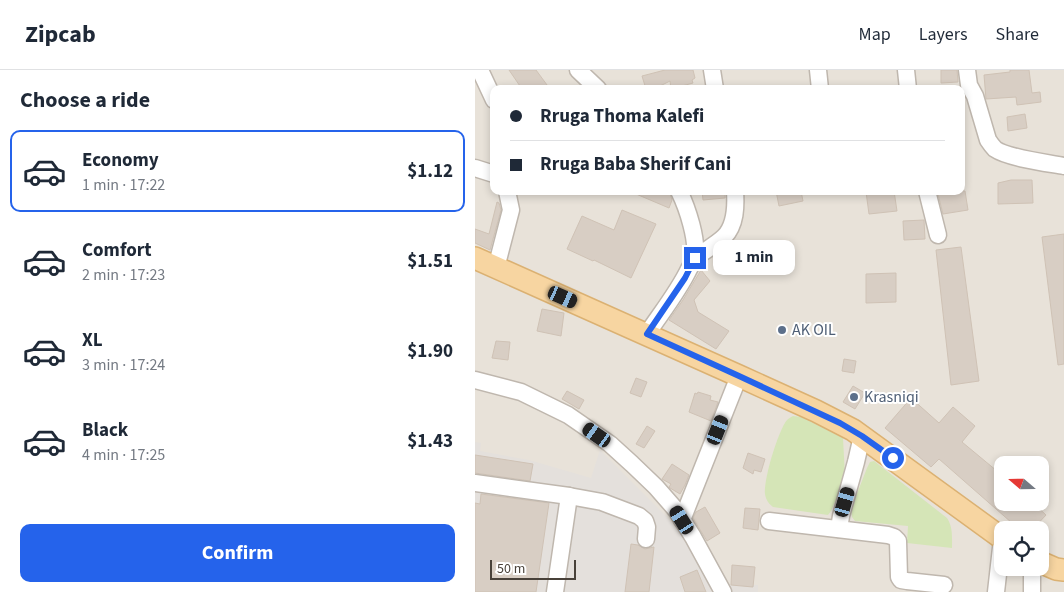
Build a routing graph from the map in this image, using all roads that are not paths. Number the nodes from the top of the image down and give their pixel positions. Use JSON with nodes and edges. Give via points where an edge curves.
{"nodes":[{"id":1,"x":480,"y":70,"type":"edge"},
{"id":2,"x":577,"y":70,"type":"edge"},
{"id":3,"x":712,"y":70,"type":"edge"},
{"id":4,"x":818,"y":70,"type":"edge"},
{"id":5,"x":906,"y":70,"type":"edge"},
{"id":6,"x":967,"y":70,"type":"edge"},
{"id":7,"x":594,"y":85,"type":"edge"},
{"id":8,"x":714,"y":85,"type":"edge"},
{"id":9,"x":820,"y":85,"type":"edge"},
{"id":10,"x":908,"y":85,"type":"edge"},
{"id":11,"x":490,"y":91,"type":"edge"},
{"id":12,"x":1064,"y":166,"type":"edge"},
{"id":13,"x":475,"y":168,"type":"edge"},
{"id":14,"x":490,"y":173,"type":"edge"},
{"id":15,"x":508,"y":195,"type":"edge"},
{"id":16,"x":681,"y":195,"type":"edge"},
{"id":17,"x":735,"y":195,"type":"edge"},
{"id":18,"x":928,"y":195,"type":"edge"},
{"id":19,"x":938,"y":235,"type":"dead end"},
{"id":20,"x":475,"y":258,"type":"edge"},
{"id":21,"x":695,"y":258,"type":"junction"},
{"id":22,"x":496,"y":268,"type":"junction"},
{"id":23,"x":647,"y":334,"type":"junction"},
{"id":24,"x":739,"y":376,"type":"junction"},
{"id":25,"x":475,"y":380,"type":"edge"},
{"id":26,"x":862,"y":436,"type":"junction"},
{"id":27,"x":475,"y":483,"type":"edge"},
{"id":28,"x":569,"y":496,"type":"junction"},
{"id":29,"x":682,"y":520,"type":"junction"},
{"id":30,"x":769,"y":521,"type":"dead end"},
{"id":31,"x":839,"y":529,"type":"junction"},
{"id":32,"x":994,"y":533,"type":"edge"},
{"id":33,"x":646,"y":539,"type":"dead end"},
{"id":34,"x":1049,"y":566,"type":"edge"},
{"id":35,"x":1064,"y":570,"type":"edge"},
{"id":36,"x":998,"y":576,"type":"edge"},
{"id":37,"x":1032,"y":576,"type":"edge"},
{"id":38,"x":944,"y":585,"type":"dead end"},
{"id":39,"x":555,"y":592,"type":"edge"},
{"id":40,"x":723,"y":592,"type":"edge"},
{"id":41,"x":996,"y":592,"type":"edge"},
{"id":42,"x":1032,"y":592,"type":"edge"}],
"edges":[{"from":1,"to":11,"type":"street"},
{"from":2,"to":7,"type":"street"},
{"from":3,"to":8,"type":"street"},
{"from":4,"to":9,"type":"street"},
{"from":5,"to":10,"type":"street"},
{"from":6,"to":12,"type":"street","via":[[969,85],[991,145],[1023,158]]},
{"from":13,"to":14,"type":"street"},
{"from":15,"to":22,"type":"street","via":[[511,210]]},
{"from":16,"to":21,"type":"street","via":[[692,226]]},
{"from":17,"to":21,"type":"street","via":[[735,215],[725,236]]},
{"from":18,"to":19,"type":"street"},
{"from":20,"to":22,"type":"main road"},
{"from":21,"to":23,"type":"street"},
{"from":22,"to":23,"type":"main road"},
{"from":23,"to":24,"type":"main road"},
{"from":24,"to":26,"type":"main road"},
{"from":24,"to":29,"type":"street"},
{"from":25,"to":29,"type":"street","via":[[521,392],[569,415],[611,444],[655,487]]},
{"from":26,"to":31,"type":"street"},
{"from":26,"to":32,"type":"main road"},
{"from":27,"to":28,"type":"street"},
{"from":28,"to":33,"type":"street","via":[[602,502],[639,516],[645,521]]},
{"from":28,"to":39,"type":"street"},
{"from":29,"to":40,"type":"street"},
{"from":30,"to":31,"type":"street"},
{"from":31,"to":38,"type":"street","via":[[894,537],[901,580]]},
{"from":34,"to":35,"type":"main road"},
{"from":36,"to":41,"type":"street"},
{"from":37,"to":42,"type":"street"}]}
